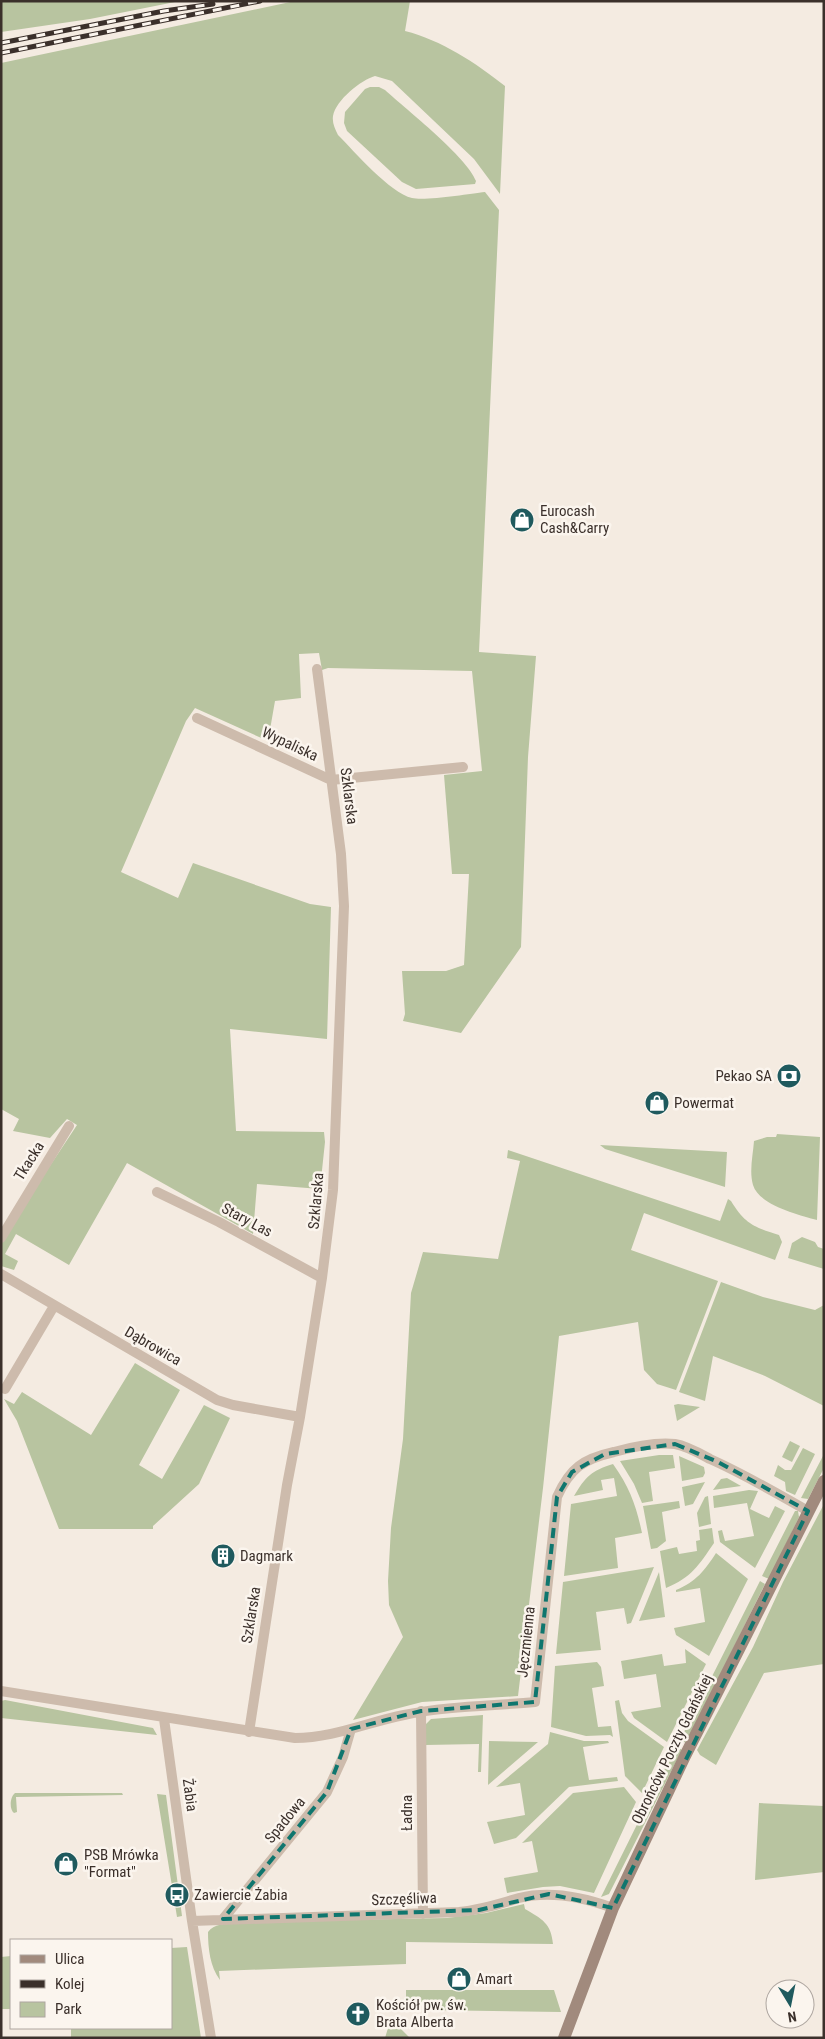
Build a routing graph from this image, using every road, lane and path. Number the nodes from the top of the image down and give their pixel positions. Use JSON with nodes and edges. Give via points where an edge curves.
{"nodes":[{"id":1,"x":318,"y":669,"type":"dead end"},
{"id":2,"x":197,"y":718,"type":"dead end"},
{"id":3,"x":463,"y":767,"type":"dead end"},
{"id":4,"x":331,"y":780,"type":"junction"},
{"id":5,"x":69,"y":1126,"type":"dead end"},
{"id":6,"x":157,"y":1192,"type":"dead end"},
{"id":7,"x":1,"y":1238,"type":"edge"},
{"id":8,"x":1,"y":1274,"type":"edge"},
{"id":9,"x":322,"y":1278,"type":"junction"},
{"id":10,"x":54,"y":1306,"type":"junction"},
{"id":11,"x":4,"y":1390,"type":"dead end"},
{"id":12,"x":300,"y":1417,"type":"junction"},
{"id":13,"x":824,"y":1481,"type":"edge"},
{"id":14,"x":808,"y":1511,"type":"junction"},
{"id":15,"x":1,"y":1691,"type":"edge"},
{"id":16,"x":421,"y":1711,"type":"junction"},
{"id":17,"x":164,"y":1719,"type":"junction"},
{"id":18,"x":352,"y":1729,"type":"junction"},
{"id":19,"x":249,"y":1732,"type":"junction"},
{"id":20,"x":613,"y":1908,"type":"junction"},
{"id":21,"x":423,"y":1914,"type":"junction"},
{"id":22,"x":224,"y":1919,"type":"junction"},
{"id":23,"x":192,"y":1921,"type":"junction"},
{"id":24,"x":211,"y":2038,"type":"edge"},
{"id":25,"x":564,"y":2038,"type":"edge"}],
"edges":[{"from":1,"to":4,"type":"street","name":"Szklarska"},
{"from":2,"to":4,"type":"street","name":"Wypaliska"},
{"from":3,"to":4,"type":"street"},
{"from":4,"to":9,"type":"street","name":"Szklarska","via":[[344,906],[333,1190]]},
{"from":5,"to":7,"type":"street","name":"Tkacka"},
{"from":6,"to":9,"type":"street","name":"Stary Las"},
{"from":8,"to":10,"type":"street","name":"Dąbrowica"},
{"from":9,"to":12,"type":"street","name":"Szklarska"},
{"from":10,"to":11,"type":"street"},
{"from":10,"to":12,"type":"street","name":"Dąbrowica","via":[[217,1400]]},
{"from":12,"to":19,"type":"street","name":"Szklarska"},
{"from":13,"to":14,"type":"street","name":"Obrońców Poczty Gdańskiej"},
{"from":14,"to":16,"type":"street","name":"Jęczmienna","via":[[718,1462],[675,1444],[620,1450],[591,1459],[572,1472],[557,1497],[535,1702]]},
{"from":14,"to":20,"type":"street","name":"Obrońców Poczty Gdańskiej"},
{"from":15,"to":17,"type":"street"},
{"from":16,"to":18,"type":"street","name":"Jęczmienna"},
{"from":16,"to":21,"type":"street","name":"Ładna"},
{"from":17,"to":19,"type":"street","name":"Jęczmienna"},
{"from":17,"to":23,"type":"street","name":"Żabia"},
{"from":18,"to":19,"type":"street","name":"Jęczmienna","via":[[308,1738]]},
{"from":18,"to":22,"type":"street","name":"Spadowa","via":[[327,1792]]},
{"from":20,"to":21,"type":"street","name":"Szczęśliwa","via":[[549,1894],[520,1898],[479,1910]]},
{"from":20,"to":25,"type":"street","name":"Obrońców Poczty Gdańskiej"},
{"from":21,"to":22,"type":"street","name":"Szczęśliwa"},
{"from":22,"to":23,"type":"street","name":"Szczęśliwa"},
{"from":23,"to":24,"type":"street","name":"Żabia"}]}
